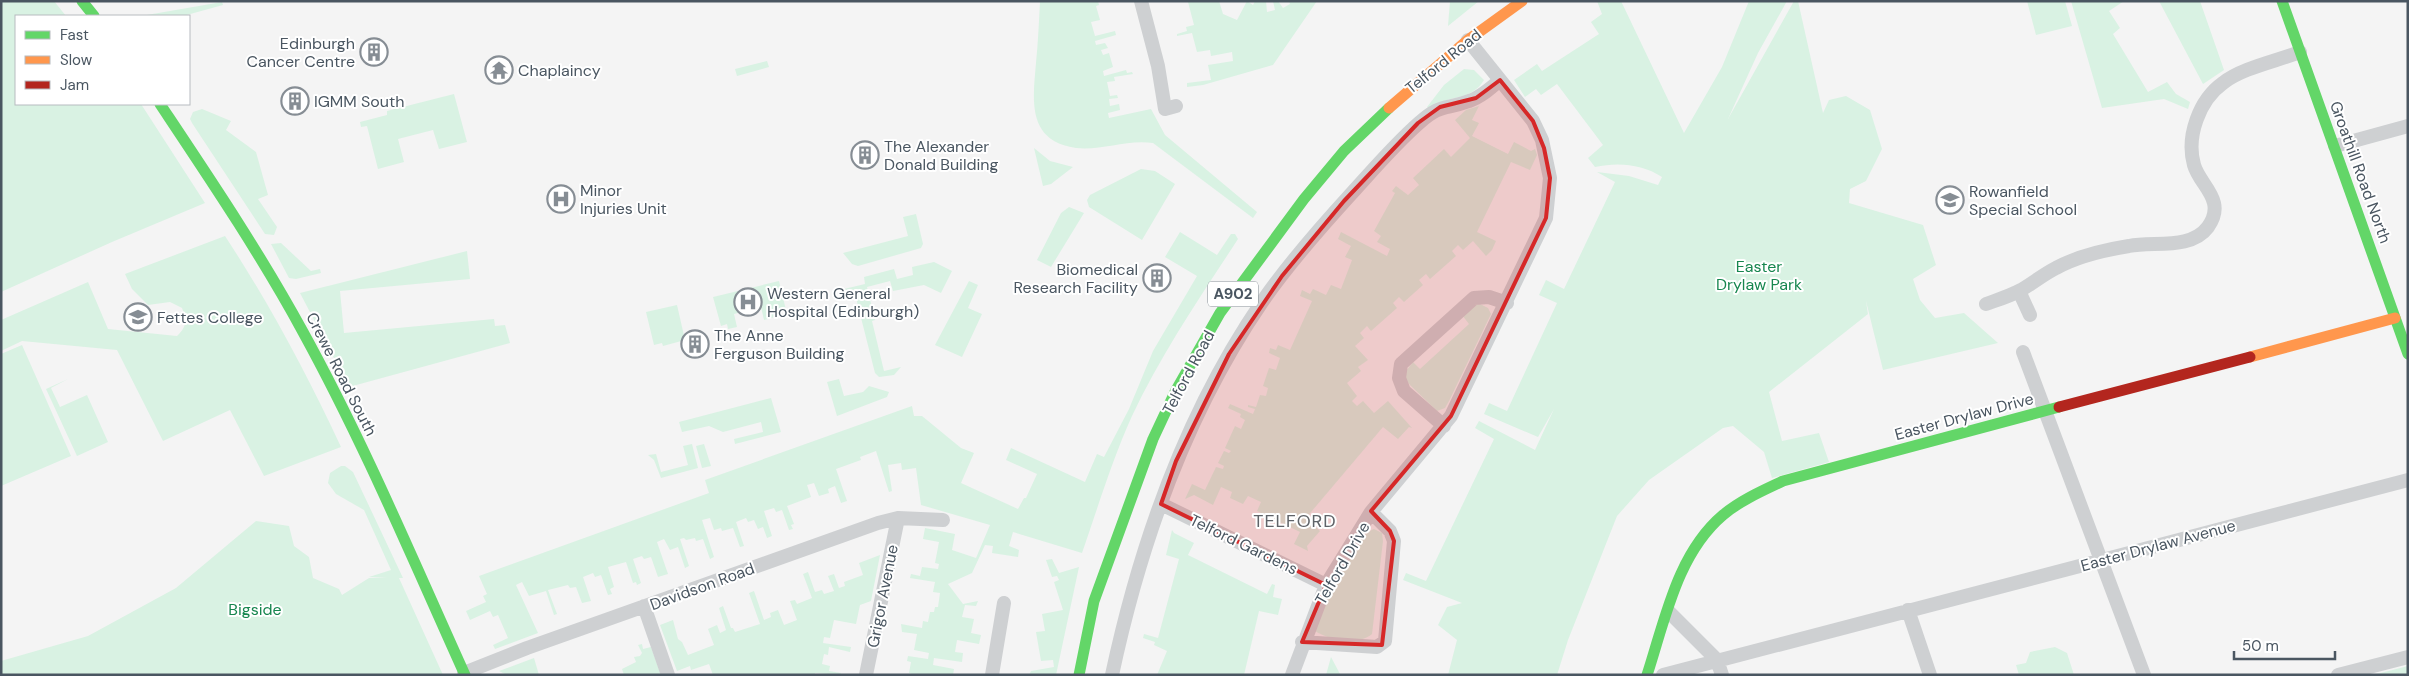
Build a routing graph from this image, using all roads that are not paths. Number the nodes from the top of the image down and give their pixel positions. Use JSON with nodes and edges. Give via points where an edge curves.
{"nodes":[{"id":1,"x":82,"y":1,"type":"edge"},
{"id":2,"x":1141,"y":1,"type":"edge"},
{"id":3,"x":1522,"y":1,"type":"edge"},
{"id":4,"x":2282,"y":1,"type":"edge"},
{"id":5,"x":93,"y":15,"type":"edge"},
{"id":6,"x":1468,"y":40,"type":"junction"},
{"id":7,"x":2300,"y":52,"type":"junction"},
{"id":8,"x":1500,"y":80,"type":"junction"},
{"id":9,"x":161,"y":105,"type":"edge"},
{"id":10,"x":1176,"y":106,"type":"dead end"},
{"id":11,"x":2408,"y":126,"type":"edge"},
{"id":12,"x":2335,"y":146,"type":"junction"},
{"id":13,"x":2019,"y":291,"type":"junction"},
{"id":14,"x":1507,"y":304,"type":"junction"},
{"id":15,"x":1986,"y":304,"type":"dead end"},
{"id":16,"x":2030,"y":315,"type":"dead end"},
{"id":17,"x":2395,"y":318,"type":"junction"},
{"id":18,"x":2024,"y":352,"type":"dead end"},
{"id":19,"x":2408,"y":354,"type":"edge"},
{"id":20,"x":2046,"y":411,"type":"junction"},
{"id":21,"x":1444,"y":426,"type":"junction"},
{"id":22,"x":2408,"y":480,"type":"edge"},
{"id":23,"x":1161,"y":504,"type":"junction"},
{"id":24,"x":1371,"y":512,"type":"junction"},
{"id":25,"x":898,"y":518,"type":"junction"},
{"id":26,"x":943,"y":520,"type":"dead end"},
{"id":27,"x":2101,"y":560,"type":"junction"},
{"id":28,"x":1326,"y":585,"type":"junction"},
{"id":29,"x":1004,"y":603,"type":"dead end"},
{"id":30,"x":644,"y":606,"type":"junction"},
{"id":31,"x":1908,"y":610,"type":"junction"},
{"id":32,"x":1669,"y":612,"type":"junction"},
{"id":33,"x":1302,"y":642,"type":"junction"},
{"id":34,"x":2408,"y":656,"type":"edge"},
{"id":35,"x":1717,"y":660,"type":"junction"},
{"id":36,"x":464,"y":674,"type":"edge"},
{"id":37,"x":668,"y":675,"type":"edge"},
{"id":38,"x":866,"y":675,"type":"edge"},
{"id":39,"x":992,"y":675,"type":"edge"},
{"id":40,"x":1079,"y":675,"type":"edge"},
{"id":41,"x":1112,"y":675,"type":"edge"},
{"id":42,"x":1292,"y":675,"type":"edge"},
{"id":43,"x":1647,"y":675,"type":"edge"},
{"id":44,"x":1663,"y":675,"type":"edge"},
{"id":45,"x":1722,"y":675,"type":"edge"},
{"id":46,"x":1930,"y":675,"type":"edge"},
{"id":47,"x":2144,"y":675,"type":"edge"},
{"id":48,"x":2338,"y":675,"type":"edge"}],
"edges":[{"from":1,"to":5,"type":"street"},
{"from":2,"to":10,"type":"street","via":[[1165,109]]},
{"from":3,"to":6,"type":"street","name":"Telford Road","number":"A902"},
{"from":4,"to":7,"type":"street","name":"Groathill Road North"},
{"from":6,"to":8,"type":"street","name":"Telford Drive"},
{"from":6,"to":40,"type":"street","name":"Telford Road","number":"A902","via":[[1400,97],[1344,151],[1304,199],[1220,313],[1175,392],[1153,439],[1094,602]]},
{"from":7,"to":12,"type":"street","name":"Groathill Road North"},
{"from":7,"to":13,"type":"street","via":[[2223,82],[2202,108],[2194,128],[2191,154],[2194,167],[2210,191],[2214,208],[2207,227],[2198,236],[2182,242],[2100,251],[2057,267]]},
{"from":8,"to":14,"type":"street","name":"Telford Drive","via":[[1537,129],[1550,178],[1546,218]]},
{"from":8,"to":23,"type":"street","name":"Telford Road","via":[[1476,98],[1440,107],[1418,123],[1344,201],[1282,276],[1229,354],[1176,461]]},
{"from":9,"to":36,"type":"street","name":"Crewe Road South","via":[[229,208],[303,332],[365,455]]},
{"from":11,"to":12,"type":"street"},
{"from":12,"to":17,"type":"street","name":"Groathill Road North"},
{"from":13,"to":15,"type":"street"},
{"from":13,"to":16,"type":"street"},
{"from":14,"to":21,"type":"street","name":"Telford Drive"},
{"from":14,"to":21,"type":"street","via":[[1489,297],[1474,298],[1401,364],[1399,378],[1404,391]]},
{"from":17,"to":19,"type":"street","name":"Groathill Road North"},
{"from":17,"to":20,"type":"street","name":"Easter Drylaw Drive"},
{"from":18,"to":20,"type":"street"},
{"from":20,"to":27,"type":"street"},
{"from":20,"to":32,"type":"street","name":"Easter Drylaw Drive","via":[[1793,478],[1756,491],[1721,514],[1694,546],[1678,578]]},
{"from":21,"to":24,"type":"street","name":"Telford Drive"},
{"from":22,"to":27,"type":"street","name":"Easter Drylaw Avenue"},
{"from":23,"to":28,"type":"street","name":"Telford Gardens"},
{"from":23,"to":41,"type":"street","name":"Telford Road","via":[[1124,620]]},
{"from":24,"to":28,"type":"street","name":"Telford Drive"},
{"from":24,"to":33,"type":"street","name":"Telford Drive","via":[[1390,531],[1394,541],[1385,641],[1377,647]]},
{"from":25,"to":26,"type":"street","name":"Davidson Road"},
{"from":25,"to":30,"type":"street","name":"Davidson Road"},
{"from":25,"to":38,"type":"street","name":"Grigor Avenue"},
{"from":27,"to":31,"type":"street","name":"Easter Drylaw Avenue"},
{"from":27,"to":47,"type":"street"},
{"from":28,"to":33,"type":"street","name":"Telford Drive"},
{"from":29,"to":39,"type":"street"},
{"from":30,"to":36,"type":"street","name":"Davidson Road"},
{"from":30,"to":37,"type":"street"},
{"from":31,"to":35,"type":"street","name":"Easter Drylaw Avenue"},
{"from":31,"to":46,"type":"street"},
{"from":32,"to":35,"type":"street"},
{"from":32,"to":43,"type":"street","name":"Easter Drylaw Drive"},
{"from":33,"to":42,"type":"street","name":"Telford Drive"},
{"from":34,"to":48,"type":"street"},
{"from":35,"to":44,"type":"street","name":"Easter Drylaw Avenue"},
{"from":35,"to":45,"type":"street"}]}
